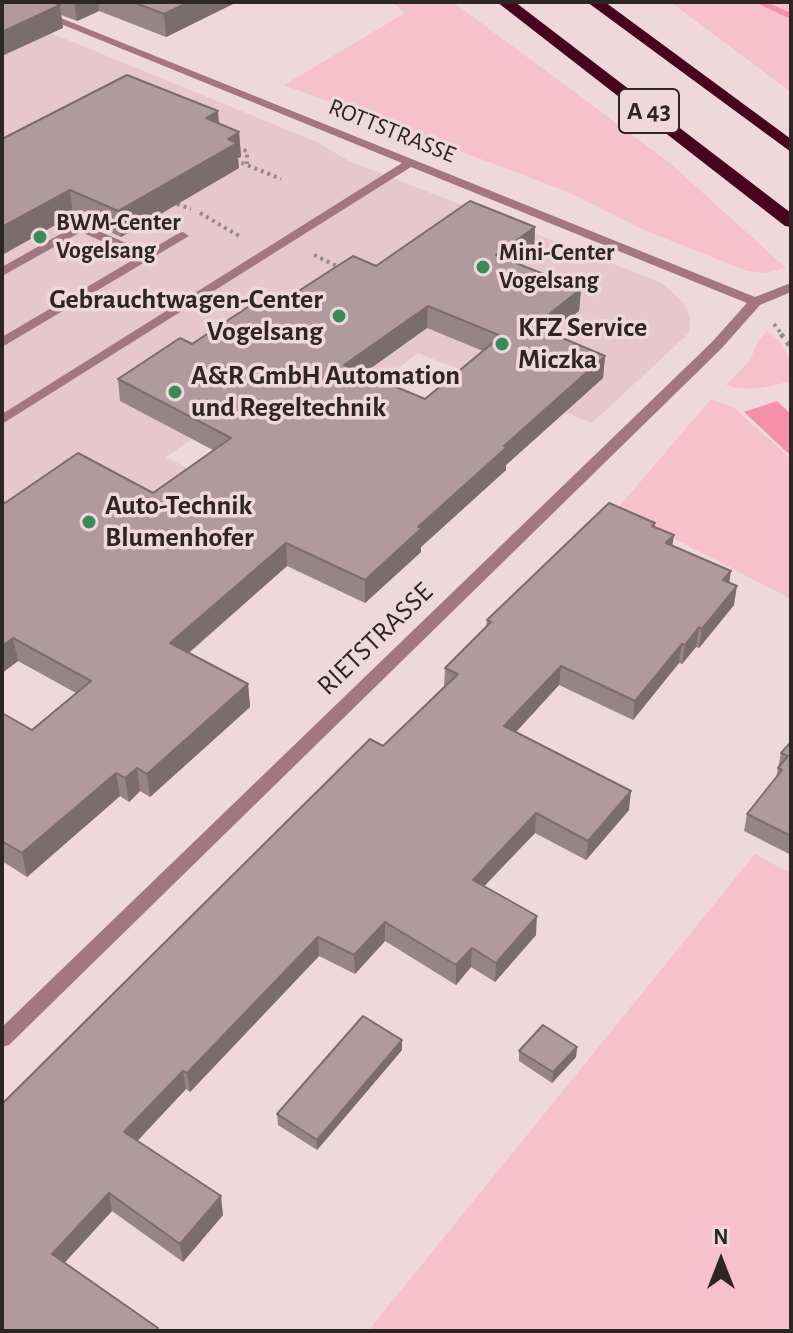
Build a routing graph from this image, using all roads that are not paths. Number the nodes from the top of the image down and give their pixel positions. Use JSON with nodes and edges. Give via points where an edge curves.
{"nodes":[{"id":1,"x":12,"y":2,"type":"edge"},
{"id":2,"x":505,"y":2,"type":"edge"},
{"id":3,"x":595,"y":2,"type":"edge"},
{"id":4,"x":791,"y":147,"type":"edge"},
{"id":5,"x":412,"y":162,"type":"junction"},
{"id":6,"x":791,"y":222,"type":"edge"},
{"id":7,"x":183,"y":236,"type":"dead end"},
{"id":8,"x":148,"y":257,"type":"junction"},
{"id":9,"x":2,"y":272,"type":"edge"},
{"id":10,"x":791,"y":287,"type":"edge"},
{"id":11,"x":755,"y":302,"type":"junction"},
{"id":12,"x":2,"y":343,"type":"edge"},
{"id":13,"x":2,"y":420,"type":"edge"},
{"id":14,"x":2,"y":1039,"type":"edge"}],
"edges":[{"from":1,"to":5,"type":"street","name":"ROTTSTRASSE"},
{"from":2,"to":6,"type":"highway","number":"A 43"},
{"from":3,"to":4,"type":"highway","number":"A 43"},
{"from":5,"to":11,"type":"street","name":"ROTTSTRASSE"},
{"from":5,"to":13,"type":"street"},
{"from":7,"to":8,"type":"street"},
{"from":8,"to":9,"type":"street","via":[[80,227]]},
{"from":8,"to":12,"type":"street"},
{"from":10,"to":11,"type":"street","name":"RIETSTRASSE"},
{"from":11,"to":14,"type":"street","name":"RIETSTRASSE","via":[[717,345]]}]}
